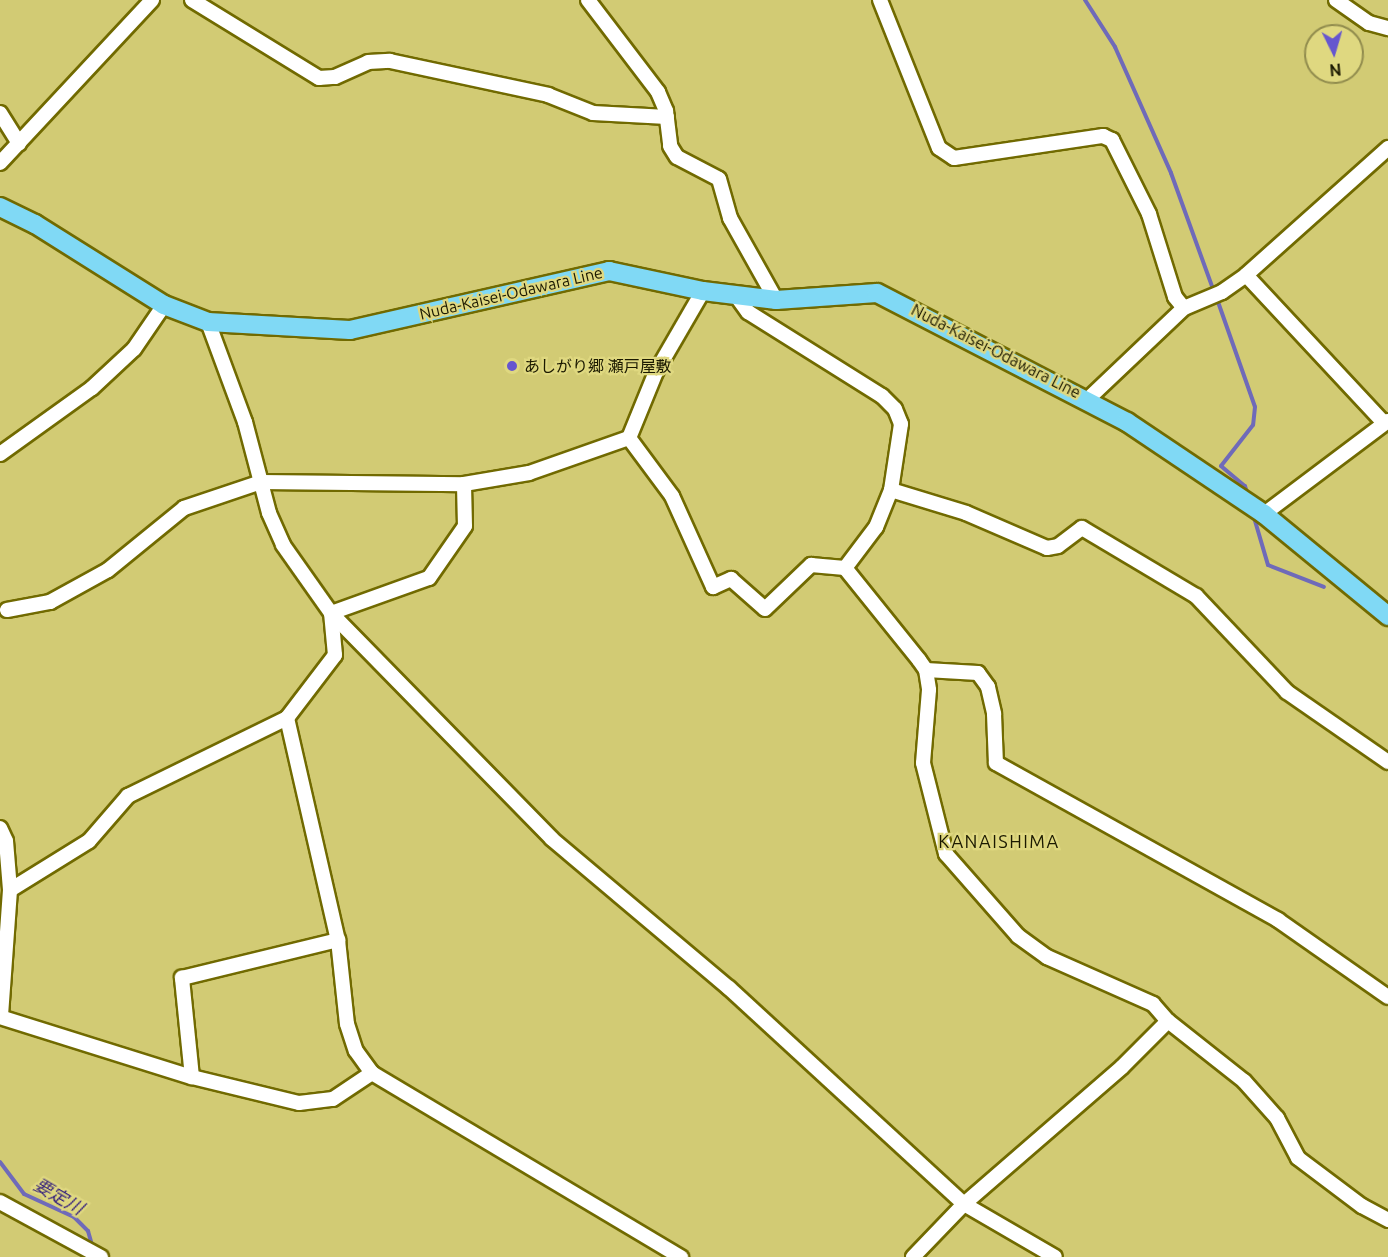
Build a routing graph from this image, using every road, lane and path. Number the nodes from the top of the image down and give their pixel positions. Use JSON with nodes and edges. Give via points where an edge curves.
{"nodes":[{"id":1,"x":152,"y":0,"type":"edge"},
{"id":2,"x":192,"y":0,"type":"edge"},
{"id":3,"x":588,"y":0,"type":"edge"},
{"id":4,"x":880,"y":0,"type":"edge"},
{"id":5,"x":1336,"y":0,"type":"edge"},
{"id":6,"x":1388,"y":28,"type":"edge"},
{"id":7,"x":0,"y":113,"type":"edge"},
{"id":8,"x":667,"y":117,"type":"junction"},
{"id":9,"x":19,"y":143,"type":"junction"},
{"id":10,"x":1388,"y":148,"type":"edge"},
{"id":11,"x":0,"y":163,"type":"edge"},
{"id":12,"x":0,"y":207,"type":"edge"},
{"id":13,"x":1246,"y":275,"type":"junction"},
{"id":14,"x":703,"y":291,"type":"junction"},
{"id":15,"x":737,"y":297,"type":"junction"},
{"id":16,"x":776,"y":300,"type":"junction"},
{"id":17,"x":164,"y":305,"type":"junction"},
{"id":18,"x":1184,"y":308,"type":"junction"},
{"id":19,"x":208,"y":322,"type":"junction"},
{"id":20,"x":1088,"y":399,"type":"junction"},
{"id":21,"x":1386,"y":422,"type":"edge"},
{"id":22,"x":629,"y":438,"type":"junction"},
{"id":23,"x":0,"y":454,"type":"edge"},
{"id":24,"x":261,"y":482,"type":"junction"},
{"id":25,"x":464,"y":484,"type":"junction"},
{"id":26,"x":891,"y":490,"type":"junction"},
{"id":27,"x":1262,"y":513,"type":"junction"},
{"id":28,"x":845,"y":568,"type":"junction"},
{"id":29,"x":7,"y":610,"type":"dead end"},
{"id":30,"x":331,"y":613,"type":"junction"},
{"id":31,"x":1388,"y":616,"type":"edge"},
{"id":32,"x":926,"y":670,"type":"junction"},
{"id":33,"x":287,"y":718,"type":"junction"},
{"id":34,"x":1388,"y":762,"type":"edge"},
{"id":35,"x":0,"y":828,"type":"edge"},
{"id":36,"x":10,"y":890,"type":"junction"},
{"id":37,"x":338,"y":940,"type":"junction"},
{"id":38,"x":1388,"y":997,"type":"edge"},
{"id":39,"x":1,"y":1017,"type":"edge"},
{"id":40,"x":1168,"y":1021,"type":"junction"},
{"id":41,"x":372,"y":1072,"type":"junction"},
{"id":42,"x":192,"y":1077,"type":"junction"},
{"id":43,"x":0,"y":1202,"type":"edge"},
{"id":44,"x":964,"y":1204,"type":"junction"},
{"id":45,"x":1388,"y":1220,"type":"edge"},
{"id":46,"x":100,"y":1257,"type":"edge"},
{"id":47,"x":681,"y":1257,"type":"edge"},
{"id":48,"x":913,"y":1257,"type":"edge"},
{"id":49,"x":1055,"y":1257,"type":"edge"}],
"edges":[{"from":1,"to":9,"type":"street"},
{"from":2,"to":8,"type":"street","via":[[319,78],[335,77],[368,62],[390,61],[548,95],[593,113]]},
{"from":3,"to":8,"type":"street","via":[[658,92]]},
{"from":4,"to":18,"type":"street","via":[[939,148],[954,158],[1103,136],[1112,140],[1149,214],[1175,297]]},
{"from":5,"to":6,"type":"street","via":[[1370,23]]},
{"from":7,"to":9,"type":"street"},
{"from":8,"to":16,"type":"street","via":[[670,146],[677,158],[719,179],[730,218]]},
{"from":9,"to":11,"type":"street"},
{"from":10,"to":13,"type":"street"},
{"from":12,"to":17,"type":"main road","name":"Nuda-Kaisei-Odawara Line","via":[[35,224]]},
{"from":13,"to":18,"type":"street","via":[[1222,292]]},
{"from":13,"to":21,"type":"street"},
{"from":14,"to":15,"type":"main road","name":"Nuda-Kaisei-Odawara Line"},
{"from":14,"to":19,"type":"main road","name":"Nuda-Kaisei-Odawara Line","via":[[609,271],[350,330]]},
{"from":14,"to":22,"type":"street","via":[[656,372]]},
{"from":15,"to":16,"type":"main road","name":"Nuda-Kaisei-Odawara Line"},
{"from":15,"to":26,"type":"street","via":[[748,312],[882,396],[895,410],[901,424]]},
{"from":16,"to":20,"type":"main road","name":"Nuda-Kaisei-Odawara Line","via":[[877,293]]},
{"from":17,"to":19,"type":"main road","name":"Nuda-Kaisei-Odawara Line"},
{"from":17,"to":23,"type":"street","via":[[134,349],[109,372]]},
{"from":18,"to":20,"type":"street"},
{"from":19,"to":24,"type":"street","via":[[245,422]]},
{"from":20,"to":27,"type":"main road","name":"Nuda-Kaisei-Odawara Line"},
{"from":21,"to":27,"type":"street"},
{"from":22,"to":25,"type":"street","via":[[529,473]]},
{"from":22,"to":28,"type":"street","via":[[672,496],[713,587],[731,579],[765,609],[811,565]]},
{"from":24,"to":25,"type":"street"},
{"from":24,"to":29,"type":"street","via":[[184,508],[108,570],[50,602]]},
{"from":24,"to":30,"type":"street","via":[[283,545]]},
{"from":25,"to":30,"type":"street","via":[[465,526],[429,578]]},
{"from":26,"to":28,"type":"street","via":[[876,527]]},
{"from":26,"to":34,"type":"street","via":[[966,513],[1047,548],[1058,546],[1082,528],[1196,596],[1287,693]]},
{"from":27,"to":31,"type":"main road","name":"Nuda-Kaisei-Odawara Line"},
{"from":28,"to":32,"type":"street"},
{"from":30,"to":33,"type":"street","via":[[335,655]]},
{"from":30,"to":44,"type":"street","via":[[552,839],[729,988]]},
{"from":32,"to":38,"type":"street","via":[[978,672],[988,687],[994,714],[996,763],[1278,920]]},
{"from":32,"to":40,"type":"street","via":[[929,690],[922,763],[946,854],[958,873],[1018,936],[1047,957],[1153,1004]]},
{"from":33,"to":36,"type":"street","via":[[128,796],[88,840]]},
{"from":33,"to":37,"type":"street"},
{"from":35,"to":36,"type":"street","via":[[6,841]]},
{"from":36,"to":39,"type":"street"},
{"from":37,"to":41,"type":"street","via":[[347,1024],[356,1052]]},
{"from":37,"to":42,"type":"street","via":[[182,978]]},
{"from":39,"to":42,"type":"street"},
{"from":40,"to":44,"type":"street","via":[[1122,1067]]},
{"from":40,"to":45,"type":"street","via":[[1244,1082],[1277,1118],[1298,1158],[1362,1206]]},
{"from":41,"to":42,"type":"street","via":[[333,1099],[299,1103]]},
{"from":41,"to":47,"type":"street"},
{"from":43,"to":46,"type":"street"},
{"from":44,"to":48,"type":"street"},
{"from":44,"to":49,"type":"street"}]}
